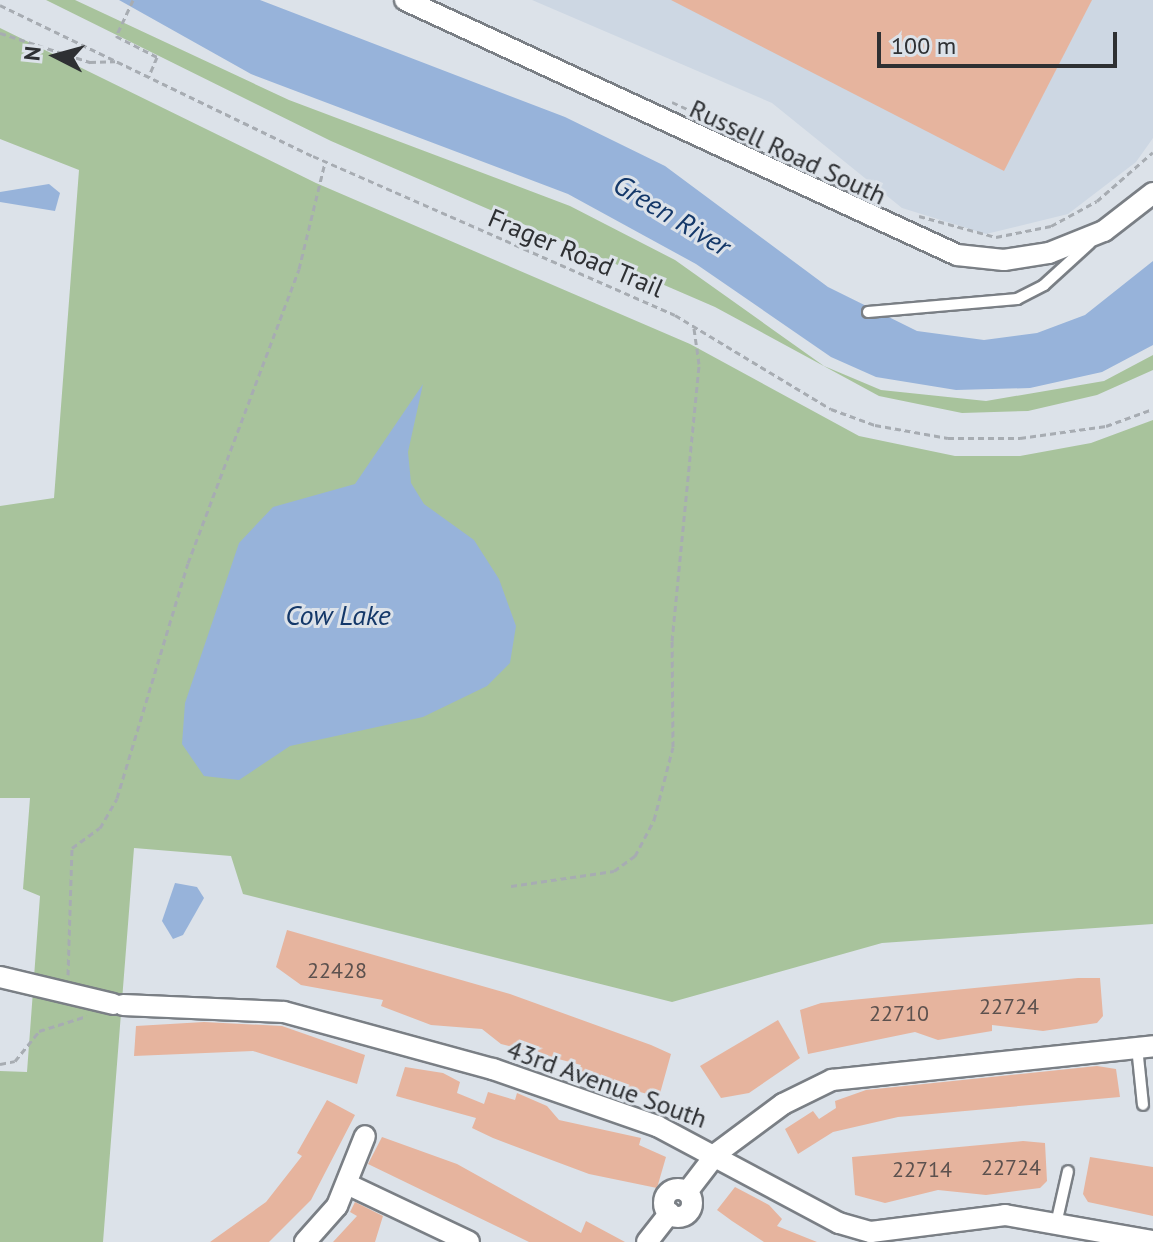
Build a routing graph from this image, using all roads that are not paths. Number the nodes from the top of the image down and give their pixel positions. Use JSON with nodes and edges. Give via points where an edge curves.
{"nodes":[{"id":1,"x":405,"y":0,"type":"edge"},
{"id":2,"x":1153,"y":193,"type":"edge"},
{"id":3,"x":1104,"y":231,"type":"junction"},
{"id":4,"x":868,"y":312,"type":"dead end"},
{"id":5,"x":0,"y":977,"type":"edge"},
{"id":6,"x":1145,"y":1046,"type":"edge"},
{"id":7,"x":1143,"y":1105,"type":"dead end"},
{"id":8,"x":365,"y":1136,"type":"dead end"},
{"id":9,"x":717,"y":1153,"type":"junction"},
{"id":10,"x":1068,"y":1171,"type":"dead end"},
{"id":11,"x":347,"y":1184,"type":"junction"},
{"id":12,"x":1056,"y":1224,"type":"junction"},
{"id":13,"x":1153,"y":1241,"type":"edge"},
{"id":14,"x":305,"y":1242,"type":"edge"},
{"id":15,"x":469,"y":1242,"type":"edge"},
{"id":16,"x":647,"y":1242,"type":"edge"}],
"edges":[{"from":1,"to":3,"type":"street","name":"Russell Road South","via":[[934,247],[983,260],[1028,258]]},
{"from":2,"to":3,"type":"street","name":"Russell Road South"},
{"from":3,"to":4,"type":"lane","via":[[1044,285],[1017,299]]},
{"from":5,"to":9,"type":"street","name":"43rd Avenue South","via":[[110,1007],[284,1012],[493,1069]]},
{"from":6,"to":7,"type":"lane"},
{"from":6,"to":9,"type":"street","name":"43rd Avenue South","via":[[858,1073],[783,1104]]},
{"from":8,"to":11,"type":"street"},
{"from":9,"to":12,"type":"street","via":[[813,1210],[871,1232],[1005,1215]]},
{"from":9,"to":16,"type":"street","via":[[687,1192],[668,1194],[670,1213]]},
{"from":10,"to":12,"type":"lane"},
{"from":11,"to":14,"type":"street"},
{"from":11,"to":15,"type":"street"},
{"from":12,"to":13,"type":"street"}]}
